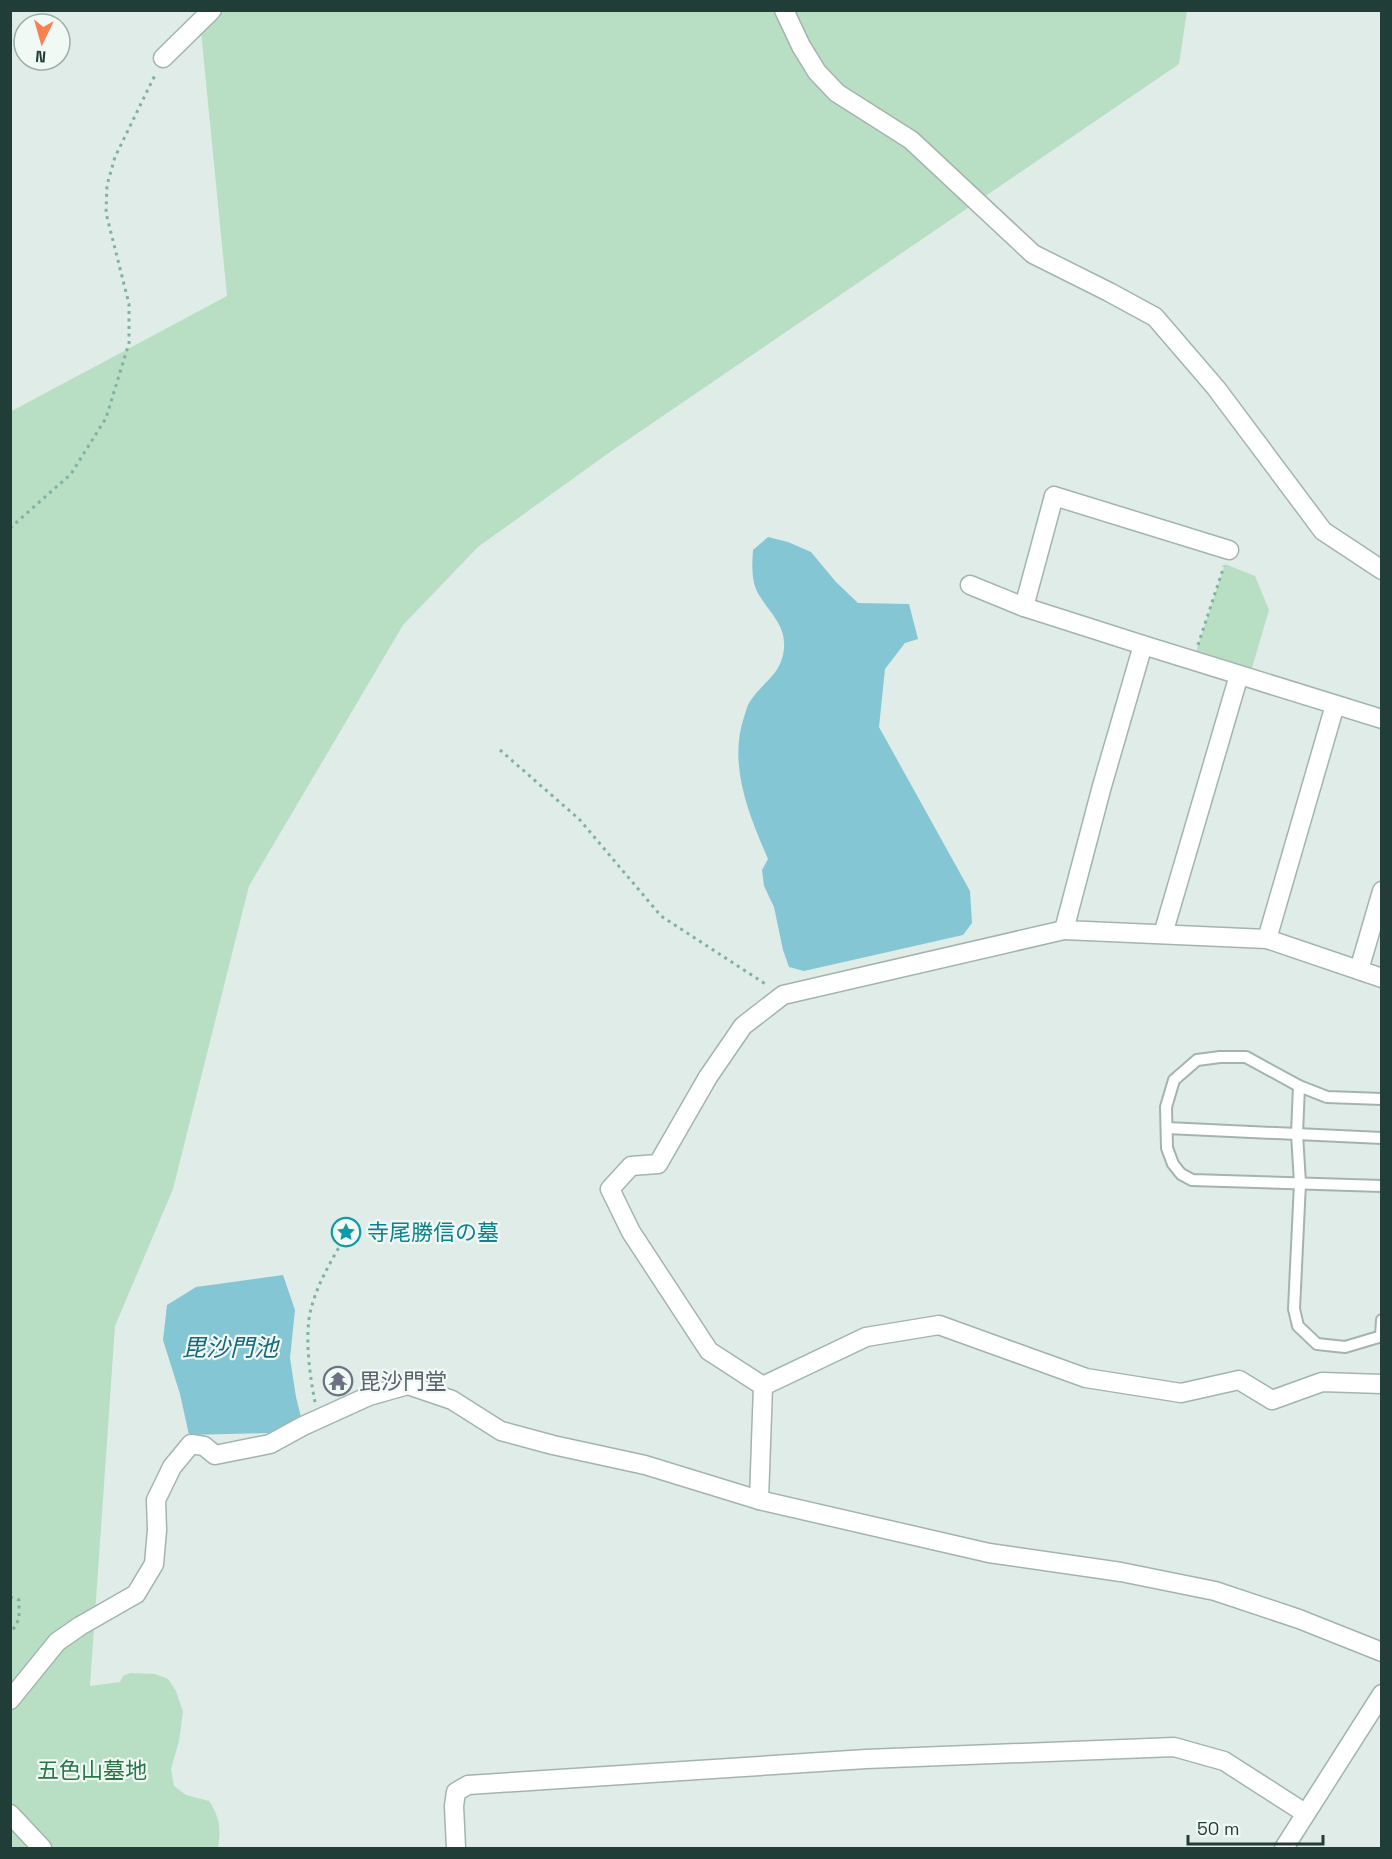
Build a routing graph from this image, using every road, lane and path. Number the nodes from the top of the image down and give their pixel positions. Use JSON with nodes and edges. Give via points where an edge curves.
{"nodes":[{"id":1,"x":212,"y":10,"type":"edge"},
{"id":2,"x":784,"y":10,"type":"edge"},
{"id":3,"x":163,"y":58,"type":"joint"},
{"id":4,"x":10,"y":528,"type":"edge"},
{"id":5,"x":1229,"y":550,"type":"joint"},
{"id":6,"x":1382,"y":570,"type":"edge"},
{"id":7,"x":970,"y":585,"type":"dead end"},
{"id":8,"x":1024,"y":607,"type":"junction"},
{"id":9,"x":1143,"y":645,"type":"junction"},
{"id":10,"x":1193,"y":661,"type":"junction"},
{"id":11,"x":1239,"y":675,"type":"junction"},
{"id":12,"x":1335,"y":705,"type":"junction"},
{"id":13,"x":1382,"y":719,"type":"edge"},
{"id":14,"x":500,"y":750,"type":"dead end"},
{"id":15,"x":1382,"y":891,"type":"edge"},
{"id":16,"x":1064,"y":930,"type":"junction"},
{"id":17,"x":1163,"y":934,"type":"junction"},
{"id":18,"x":1267,"y":939,"type":"junction"},
{"id":19,"x":1359,"y":970,"type":"junction"},
{"id":20,"x":1382,"y":978,"type":"edge"},
{"id":21,"x":783,"y":994,"type":"junction"},
{"id":22,"x":1299,"y":1086,"type":"junction"},
{"id":23,"x":1382,"y":1099,"type":"edge"},
{"id":24,"x":1167,"y":1128,"type":"junction"},
{"id":25,"x":1297,"y":1134,"type":"junction"},
{"id":26,"x":1382,"y":1138,"type":"edge"},
{"id":27,"x":1300,"y":1183,"type":"junction"},
{"id":28,"x":1382,"y":1186,"type":"edge"},
{"id":29,"x":342,"y":1242,"type":"dead end"},
{"id":30,"x":1382,"y":1320,"type":"edge"},
{"id":31,"x":1381,"y":1336,"type":"edge"},
{"id":32,"x":1382,"y":1384,"type":"edge"},
{"id":33,"x":763,"y":1386,"type":"junction"},
{"id":34,"x":319,"y":1419,"type":"junction"},
{"id":35,"x":759,"y":1500,"type":"junction"},
{"id":36,"x":10,"y":1597,"type":"edge"},
{"id":37,"x":10,"y":1635,"type":"edge"},
{"id":38,"x":1382,"y":1652,"type":"edge"},
{"id":39,"x":1382,"y":1694,"type":"edge"},
{"id":40,"x":10,"y":1700,"type":"edge"},
{"id":41,"x":1305,"y":1813,"type":"junction"},
{"id":42,"x":10,"y":1814,"type":"edge"},
{"id":43,"x":42,"y":1848,"type":"edge"},
{"id":44,"x":456,"y":1848,"type":"edge"},
{"id":45,"x":1284,"y":1848,"type":"edge"}],
"edges":[{"from":1,"to":3,"type":"street"},
{"from":2,"to":6,"type":"street","via":[[817,72],[837,93],[911,140],[1033,254],[1155,317],[1216,388],[1323,531]]},
{"from":3,"to":4,"type":"path","via":[[115,157],[106,185],[106,213],[129,303],[129,343],[106,418],[71,474]]},
{"from":5,"to":8,"type":"street","via":[[1054,496]]},
{"from":5,"to":10,"type":"path"},
{"from":7,"to":8,"type":"street"},
{"from":8,"to":9,"type":"street"},
{"from":9,"to":10,"type":"street"},
{"from":9,"to":16,"type":"street"},
{"from":10,"to":11,"type":"street"},
{"from":11,"to":12,"type":"street"},
{"from":11,"to":17,"type":"street"},
{"from":12,"to":13,"type":"street"},
{"from":12,"to":18,"type":"street"},
{"from":14,"to":21,"type":"path","via":[[579,819],[662,916]]},
{"from":15,"to":19,"type":"street"},
{"from":16,"to":17,"type":"street"},
{"from":16,"to":21,"type":"street"},
{"from":17,"to":18,"type":"street"},
{"from":18,"to":19,"type":"street"},
{"from":19,"to":20,"type":"street"},
{"from":21,"to":33,"type":"street","via":[[743,1026],[708,1077],[658,1164],[631,1166],[610,1189],[631,1232],[709,1351]]},
{"from":22,"to":23,"type":"lane","via":[[1326,1097]]},
{"from":22,"to":24,"type":"lane","via":[[1246,1057],[1197,1060],[1174,1080],[1166,1107]]},
{"from":22,"to":25,"type":"lane"},
{"from":24,"to":25,"type":"lane"},
{"from":24,"to":27,"type":"lane","via":[[1167,1148],[1173,1164],[1192,1180]]},
{"from":25,"to":26,"type":"lane"},
{"from":25,"to":27,"type":"lane"},
{"from":27,"to":28,"type":"lane"},
{"from":27,"to":31,"type":"lane","via":[[1294,1309],[1298,1326],[1317,1344],[1345,1347]]},
{"from":29,"to":34,"type":"path","via":[[323,1275],[310,1311],[310,1380]]},
{"from":30,"to":31,"type":"lane"},
{"from":32,"to":33,"type":"street","via":[[1322,1383],[1272,1400],[1239,1380],[1181,1393],[1086,1378],[939,1325],[866,1336]]},
{"from":33,"to":35,"type":"street"},
{"from":34,"to":35,"type":"street","via":[[369,1396],[408,1385],[452,1400],[501,1431],[645,1465]]},
{"from":34,"to":40,"type":"street","via":[[270,1444],[243,1450],[215,1455],[204,1446],[191,1444],[172,1467],[156,1500],[154,1564],[136,1594],[57,1642]]},
{"from":35,"to":38,"type":"street","via":[[989,1553],[1121,1572],[1215,1591]]},
{"from":36,"to":37,"type":"path","via":[[19,1600],[19,1619]]},
{"from":39,"to":41,"type":"street"},
{"from":41,"to":44,"type":"street","via":[[1224,1761],[1174,1747],[1010,1752],[468,1785],[456,1792]]},
{"from":41,"to":45,"type":"street"},
{"from":42,"to":43,"type":"street"}]}
